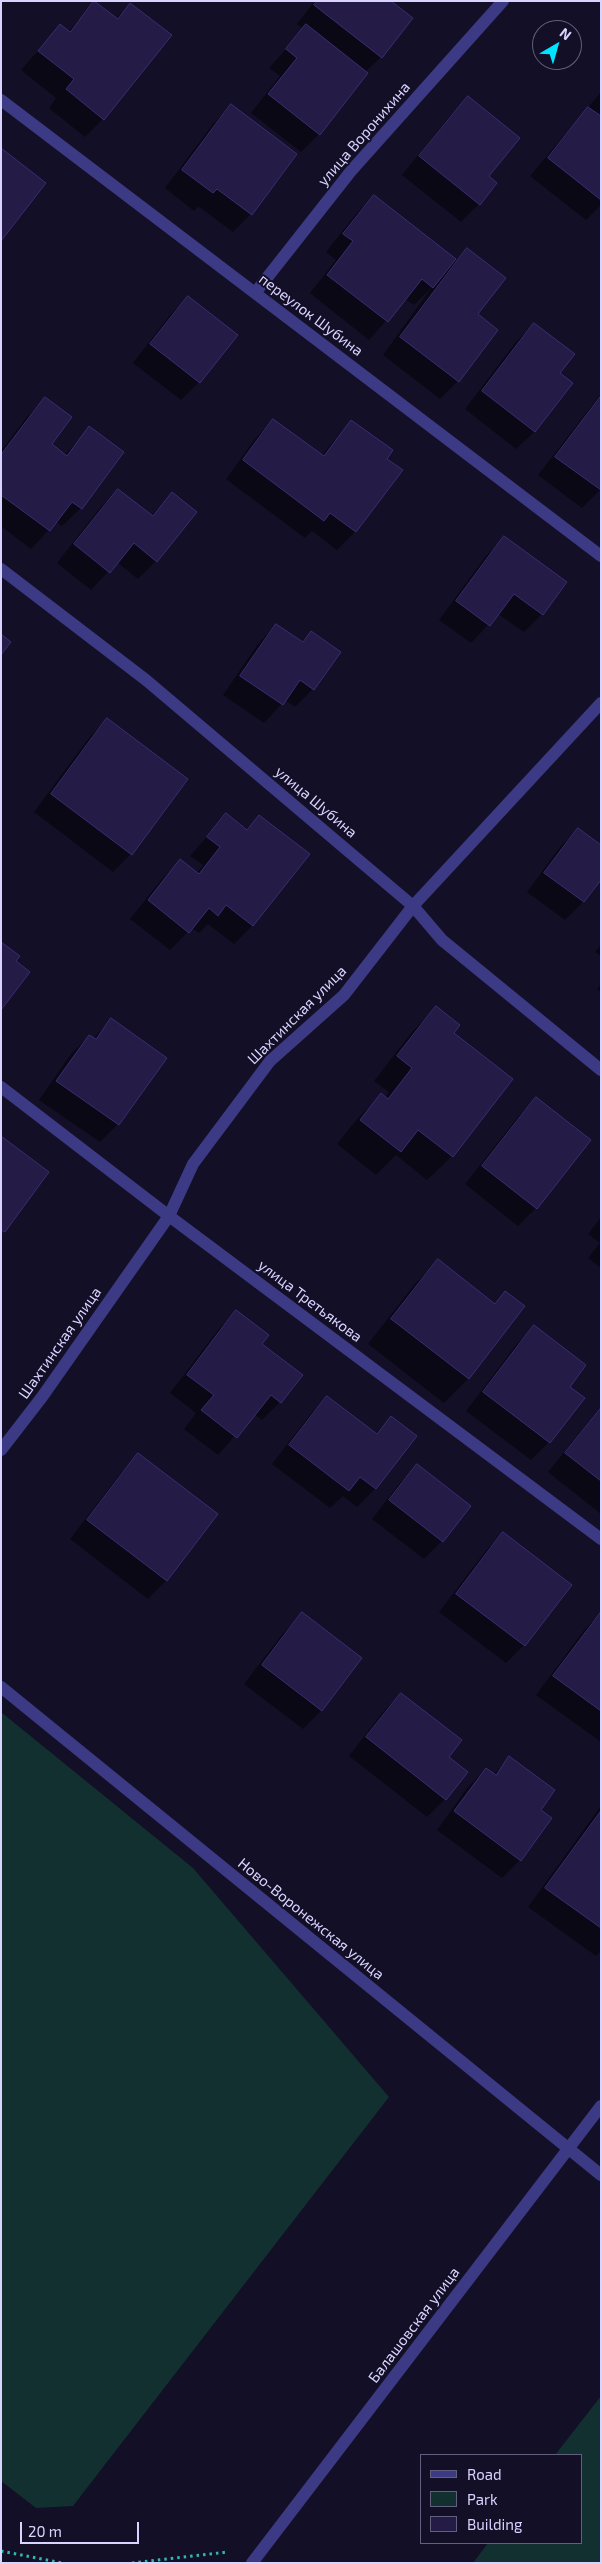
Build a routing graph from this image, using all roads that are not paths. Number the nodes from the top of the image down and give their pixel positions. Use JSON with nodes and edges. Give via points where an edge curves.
{"nodes":[{"id":1,"x":503,"y":1,"type":"edge"},
{"id":2,"x":1,"y":100,"type":"edge"},
{"id":3,"x":254,"y":293,"type":"junction"},
{"id":4,"x":601,"y":556,"type":"edge"},
{"id":5,"x":1,"y":569,"type":"edge"},
{"id":6,"x":601,"y":703,"type":"edge"},
{"id":7,"x":413,"y":906,"type":"junction"},
{"id":8,"x":601,"y":1070,"type":"edge"},
{"id":9,"x":1,"y":1087,"type":"edge"},
{"id":10,"x":169,"y":1216,"type":"junction"},
{"id":11,"x":1,"y":1450,"type":"edge"},
{"id":12,"x":601,"y":1539,"type":"edge"},
{"id":13,"x":1,"y":1687,"type":"edge"},
{"id":14,"x":601,"y":2106,"type":"edge"},
{"id":15,"x":568,"y":2150,"type":"junction"},
{"id":16,"x":601,"y":2175,"type":"edge"},
{"id":17,"x":252,"y":2563,"type":"edge"}],
"edges":[{"from":1,"to":3,"type":"street","name":"улица Воронихина","via":[[352,172]]},
{"from":2,"to":3,"type":"street","name":"переулок Шубина"},
{"from":3,"to":4,"type":"street","name":"переулок Шубина"},
{"from":5,"to":7,"type":"street","name":"улица Шубина","via":[[146,680]]},
{"from":6,"to":7,"type":"street","name":"Шахтинская улица"},
{"from":7,"to":8,"type":"street","name":"улица Шубина","via":[[442,940]]},
{"from":7,"to":10,"type":"street","name":"Шахтинская улица","via":[[344,995],[270,1061],[193,1164]]},
{"from":9,"to":10,"type":"street","name":"улица Третьякова"},
{"from":10,"to":11,"type":"street","name":"Шахтинская улица"},
{"from":10,"to":12,"type":"street","name":"улица Третьякова"},
{"from":13,"to":15,"type":"street","name":"Ново-Воронежская улица"},
{"from":14,"to":15,"type":"street","name":"Балашовская улица"},
{"from":15,"to":16,"type":"street","name":"Ново-Воронежская улица"},
{"from":15,"to":17,"type":"street","name":"Балашовская улица"}]}
